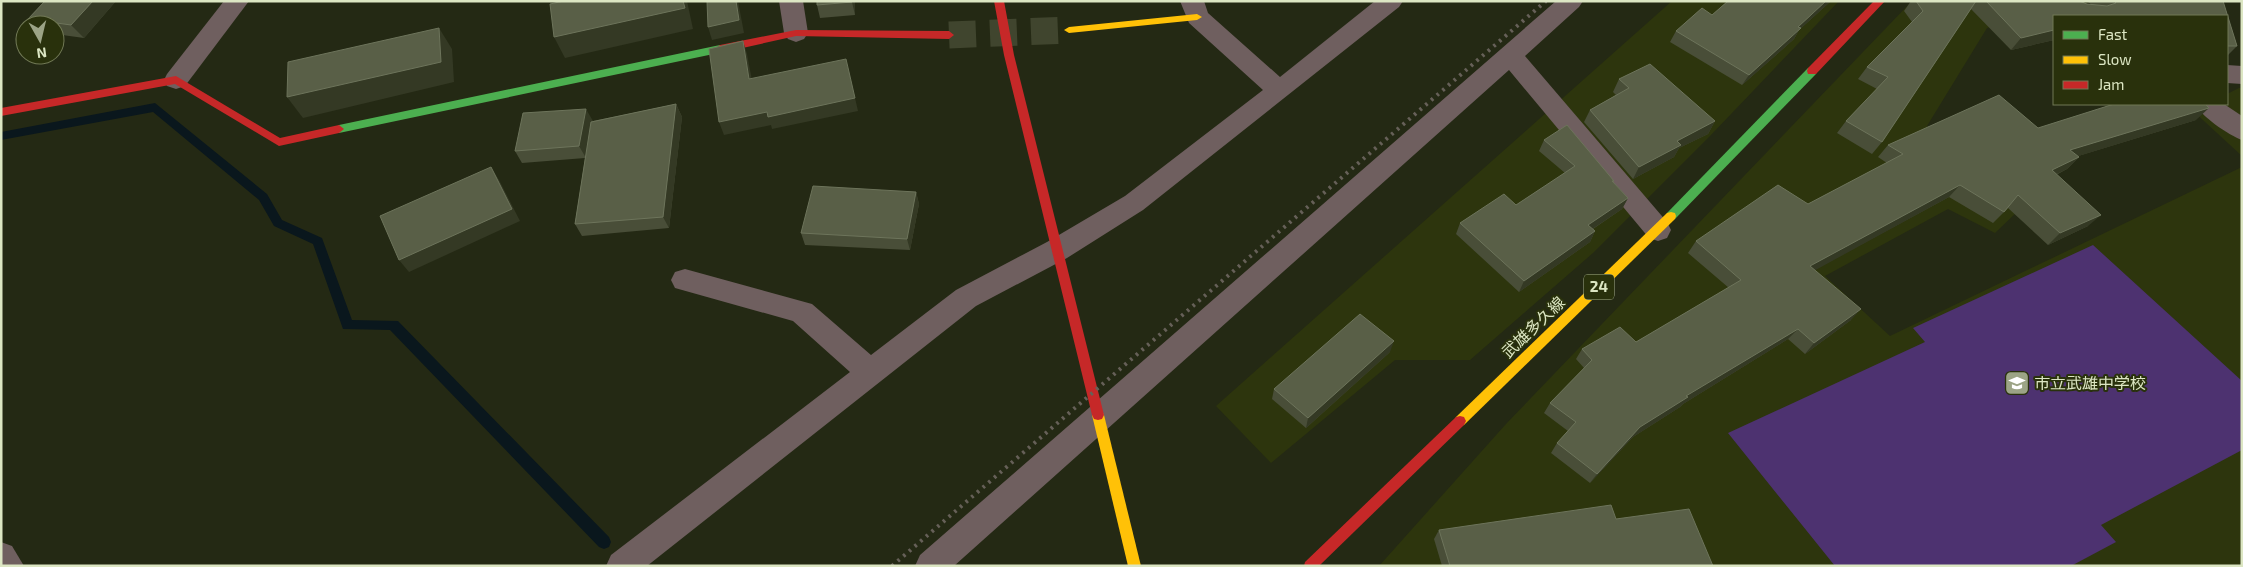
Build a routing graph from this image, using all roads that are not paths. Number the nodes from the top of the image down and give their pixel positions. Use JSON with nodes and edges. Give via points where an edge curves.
{"nodes":[{"id":1,"x":237,"y":1,"type":"edge"},
{"id":2,"x":791,"y":1,"type":"edge"},
{"id":3,"x":999,"y":1,"type":"edge"},
{"id":4,"x":1391,"y":1,"type":"edge"},
{"id":5,"x":1571,"y":1,"type":"edge"},
{"id":6,"x":1880,"y":1,"type":"edge"},
{"id":7,"x":1195,"y":9,"type":"edge"},
{"id":8,"x":1069,"y":30,"type":"tunnel mouth"},
{"id":9,"x":796,"y":33,"type":"junction"},
{"id":10,"x":948,"y":35,"type":"tunnel mouth"},
{"id":11,"x":1510,"y":55,"type":"junction"},
{"id":12,"x":2228,"y":74,"type":"edge"},
{"id":13,"x":2242,"y":74,"type":"edge"},
{"id":14,"x":176,"y":80,"type":"junction"},
{"id":15,"x":1279,"y":91,"type":"junction"},
{"id":16,"x":2208,"y":105,"type":"edge"},
{"id":17,"x":1,"y":112,"type":"edge"},
{"id":18,"x":2242,"y":130,"type":"edge"},
{"id":19,"x":1658,"y":230,"type":"junction"},
{"id":20,"x":1057,"y":250,"type":"junction"},
{"id":21,"x":685,"y":280,"type":"dead end"},
{"id":22,"x":871,"y":372,"type":"junction"},
{"id":23,"x":1098,"y":418,"type":"junction"},
{"id":24,"x":1,"y":557,"type":"edge"},
{"id":25,"x":8,"y":566,"type":"edge"},
{"id":26,"x":622,"y":566,"type":"edge"},
{"id":27,"x":931,"y":566,"type":"edge"},
{"id":28,"x":1135,"y":566,"type":"edge"},
{"id":29,"x":1310,"y":566,"type":"edge"}],
"edges":[{"from":1,"to":14,"type":"street"},
{"from":2,"to":9,"type":"street"},
{"from":3,"to":20,"type":"street","via":[[1008,55]]},
{"from":4,"to":15,"type":"street"},
{"from":5,"to":11,"type":"street"},
{"from":6,"to":19,"type":"street","name":"武雄多久線","number":"24"},
{"from":7,"to":8,"type":"street"},
{"from":7,"to":15,"type":"street"},
{"from":9,"to":10,"type":"street"},
{"from":9,"to":14,"type":"street","via":[[279,142]]},
{"from":11,"to":19,"type":"street"},
{"from":11,"to":23,"type":"street"},
{"from":12,"to":13,"type":"street"},
{"from":14,"to":17,"type":"street"},
{"from":15,"to":20,"type":"street","via":[[1134,203]]},
{"from":16,"to":18,"type":"street"},
{"from":19,"to":29,"type":"street","name":"武雄多久線","number":"24"},
{"from":20,"to":22,"type":"street","via":[[966,298]]},
{"from":20,"to":23,"type":"street"},
{"from":21,"to":22,"type":"street","via":[[802,312]]},
{"from":22,"to":26,"type":"street"},
{"from":23,"to":27,"type":"street"},
{"from":23,"to":28,"type":"street"},
{"from":24,"to":25,"type":"street"}]}
